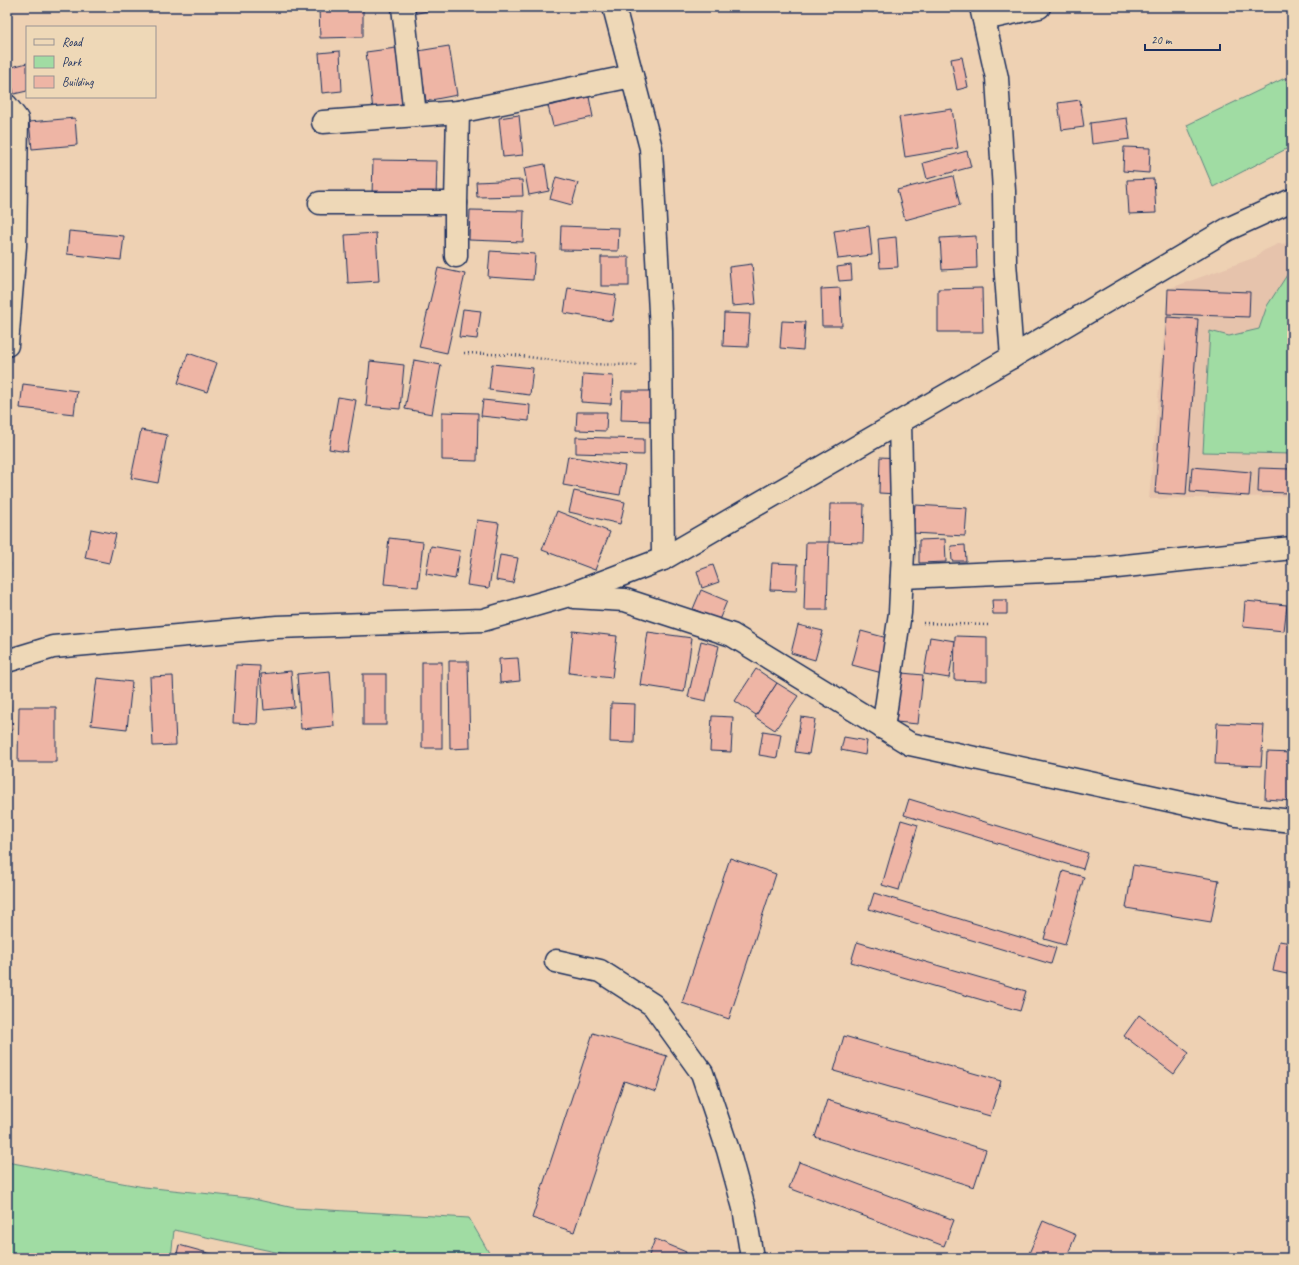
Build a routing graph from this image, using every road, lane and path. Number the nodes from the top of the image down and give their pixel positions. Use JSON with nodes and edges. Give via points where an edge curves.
{"nodes":[{"id":1,"x":403,"y":7,"type":"edge"},
{"id":2,"x":614,"y":7,"type":"edge"},
{"id":3,"x":1039,"y":7,"type":"edge"},
{"id":4,"x":983,"y":13,"type":"edge"},
{"id":5,"x":632,"y":76,"type":"junction"},
{"id":6,"x":7,"y":106,"type":"edge"},
{"id":7,"x":458,"y":112,"type":"junction"},
{"id":8,"x":415,"y":115,"type":"junction"},
{"id":9,"x":323,"y":122,"type":"dead end"},
{"id":10,"x":1292,"y":200,"type":"edge"},
{"id":11,"x":320,"y":203,"type":"dead end"},
{"id":12,"x":456,"y":203,"type":"junction"},
{"id":13,"x":456,"y":256,"type":"dead end"},
{"id":14,"x":7,"y":345,"type":"edge"},
{"id":15,"x":464,"y":353,"type":"dead end"},
{"id":16,"x":1012,"y":357,"type":"junction"},
{"id":17,"x":660,"y":364,"type":"junction"},
{"id":18,"x":900,"y":422,"type":"junction"},
{"id":19,"x":1292,"y":548,"type":"edge"},
{"id":20,"x":663,"y":559,"type":"junction"},
{"id":21,"x":902,"y":577,"type":"junction"},
{"id":22,"x":566,"y":596,"type":"junction"},
{"id":23,"x":898,"y":624,"type":"junction"},
{"id":24,"x":988,"y":625,"type":"dead end"},
{"id":25,"x":7,"y":661,"type":"edge"},
{"id":26,"x":883,"y":728,"type":"junction"},
{"id":27,"x":1292,"y":821,"type":"edge"},
{"id":28,"x":556,"y":961,"type":"dead end"},
{"id":29,"x":752,"y":1258,"type":"edge"}],
"edges":[{"from":1,"to":8,"type":"street"},
{"from":2,"to":5,"type":"street"},
{"from":3,"to":4,"type":"street"},
{"from":4,"to":16,"type":"street","via":[[997,78]]},
{"from":5,"to":7,"type":"street"},
{"from":5,"to":17,"type":"street","via":[[651,148],[661,330]]},
{"from":6,"to":14,"type":"street","via":[[17,119],[15,246]]},
{"from":7,"to":8,"type":"street"},
{"from":7,"to":12,"type":"street"},
{"from":8,"to":9,"type":"street"},
{"from":10,"to":16,"type":"street","via":[[1228,229]]},
{"from":11,"to":12,"type":"street"},
{"from":12,"to":13,"type":"street"},
{"from":15,"to":17,"type":"path","via":[[514,355],[580,364]]},
{"from":16,"to":18,"type":"street"},
{"from":17,"to":20,"type":"street"},
{"from":18,"to":20,"type":"street"},
{"from":18,"to":21,"type":"street"},
{"from":19,"to":21,"type":"street","via":[[1098,569]]},
{"from":20,"to":22,"type":"street"},
{"from":21,"to":23,"type":"street"},
{"from":22,"to":25,"type":"street","via":[[483,620],[277,627],[53,647]]},
{"from":22,"to":26,"type":"street","via":[[625,600],[732,635]]},
{"from":23,"to":24,"type":"path","via":[[931,622]]},
{"from":23,"to":26,"type":"street"},
{"from":26,"to":27,"type":"street","via":[[910,744],[1237,815]]},
{"from":28,"to":29,"type":"street","via":[[600,971],[653,1005],[702,1073],[744,1208]]}]}
